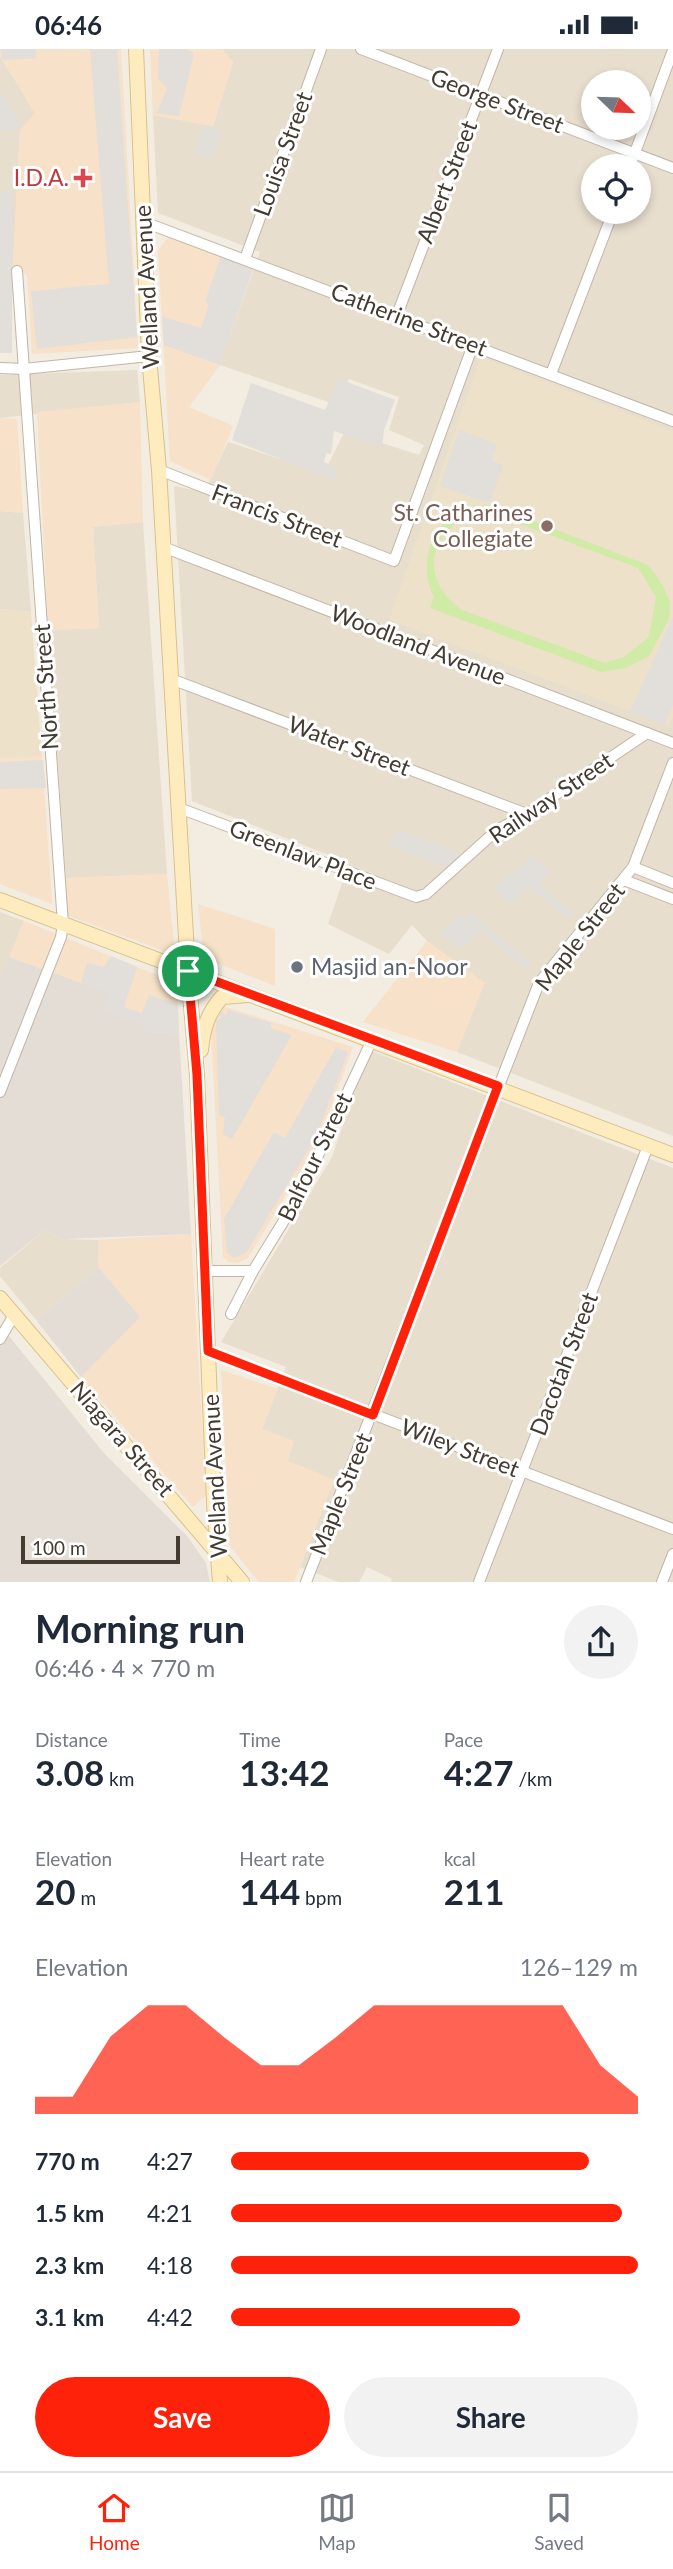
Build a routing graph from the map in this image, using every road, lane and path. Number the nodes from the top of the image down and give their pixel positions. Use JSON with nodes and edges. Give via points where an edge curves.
{"nodes":[{"id":1,"x":136,"y":49,"type":"edge"},
{"id":2,"x":321,"y":49,"type":"edge"},
{"id":3,"x":361,"y":49,"type":"edge"},
{"id":4,"x":498,"y":49,"type":"edge"},
{"id":5,"x":673,"y":50,"type":"edge"},
{"id":6,"x":480,"y":94,"type":"junction"},
{"id":7,"x":635,"y":154,"type":"joint"},
{"id":8,"x":651,"y":160,"type":"edge"},
{"id":9,"x":673,"y":168,"type":"edge"},
{"id":10,"x":144,"y":222,"type":"junction"},
{"id":11,"x":607,"y":224,"type":"edge"},
{"id":12,"x":245,"y":258,"type":"junction"},
{"id":13,"x":18,"y":271,"type":"dead end"},
{"id":14,"x":397,"y":315,"type":"junction"},
{"id":15,"x":473,"y":345,"type":"junction"},
{"id":16,"x":149,"y":356,"type":"junction"},
{"id":17,"x":0,"y":368,"type":"edge"},
{"id":18,"x":24,"y":369,"type":"junction"},
{"id":19,"x":551,"y":374,"type":"junction"},
{"id":20,"x":673,"y":421,"type":"edge"},
{"id":21,"x":159,"y":470,"type":"junction"},
{"id":22,"x":163,"y":547,"type":"junction"},
{"id":23,"x":171,"y":678,"type":"junction"},
{"id":24,"x":648,"y":733,"type":"junction"},
{"id":25,"x":673,"y":743,"type":"edge"},
{"id":26,"x":673,"y":763,"type":"edge"},
{"id":27,"x":179,"y":809,"type":"junction"},
{"id":28,"x":527,"y":814,"type":"junction"},
{"id":29,"x":633,"y":867,"type":"junction"},
{"id":30,"x":624,"y":880,"type":"junction"},
{"id":31,"x":673,"y":883,"type":"edge"},
{"id":32,"x":426,"y":894,"type":"joint"},
{"id":33,"x":673,"y":899,"type":"edge"},
{"id":34,"x":0,"y":900,"type":"edge"},
{"id":35,"x":62,"y":924,"type":"junction"},
{"id":36,"x":188,"y":971,"type":"junction"},
{"id":37,"x":255,"y":994,"type":"junction"},
{"id":38,"x":372,"y":1040,"type":"junction"},
{"id":39,"x":197,"y":1075,"type":"junction"},
{"id":40,"x":498,"y":1086,"type":"junction"},
{"id":41,"x":0,"y":1092,"type":"edge"},
{"id":42,"x":648,"y":1146,"type":"junction"},
{"id":43,"x":673,"y":1155,"type":"edge"},
{"id":44,"x":205,"y":1271,"type":"junction"},
{"id":45,"x":253,"y":1271,"type":"junction"},
{"id":46,"x":0,"y":1298,"type":"edge"},
{"id":47,"x":231,"y":1314,"type":"dead end"},
{"id":48,"x":15,"y":1315,"type":"junction"},
{"id":49,"x":0,"y":1339,"type":"edge"},
{"id":50,"x":208,"y":1351,"type":"junction"},
{"id":51,"x":373,"y":1415,"type":"junction"},
{"id":52,"x":523,"y":1471,"type":"junction"},
{"id":53,"x":673,"y":1529,"type":"edge"},
{"id":54,"x":219,"y":1553,"type":"junction"},
{"id":55,"x":673,"y":1554,"type":"edge"},
{"id":56,"x":220,"y":1582,"type":"edge"},
{"id":57,"x":242,"y":1582,"type":"edge"},
{"id":58,"x":306,"y":1582,"type":"edge"},
{"id":59,"x":479,"y":1582,"type":"edge"},
{"id":60,"x":662,"y":1582,"type":"edge"}],
"edges":[{"from":1,"to":10,"type":"main road","name":"Welland Avenue"},
{"from":2,"to":12,"type":"street","name":"Louisa Street"},
{"from":3,"to":6,"type":"street","name":"George Street"},
{"from":4,"to":6,"type":"street","name":"Albert Street"},
{"from":5,"to":7,"type":"street"},
{"from":6,"to":7,"type":"street","name":"George Street"},
{"from":6,"to":14,"type":"street","name":"Albert Street"},
{"from":8,"to":9,"type":"street","name":"George Street"},
{"from":10,"to":12,"type":"street","name":"Catherine Street"},
{"from":10,"to":16,"type":"main road","name":"Welland Avenue"},
{"from":11,"to":19,"type":"street"},
{"from":12,"to":14,"type":"street","name":"Catherine Street"},
{"from":13,"to":18,"type":"street","name":"North Street"},
{"from":14,"to":15,"type":"street","name":"Catherine Street"},
{"from":15,"to":19,"type":"street","name":"Catherine Street"},
{"from":15,"to":21,"type":"street","name":"Francis Street","via":[[394,561]]},
{"from":16,"to":18,"type":"street"},
{"from":16,"to":21,"type":"main road","name":"Welland Avenue"},
{"from":17,"to":18,"type":"street"},
{"from":18,"to":35,"type":"street","name":"North Street"},
{"from":19,"to":20,"type":"street","name":"Catherine Street"},
{"from":21,"to":22,"type":"main road","name":"Welland Avenue"},
{"from":22,"to":23,"type":"main road","name":"Welland Avenue"},
{"from":22,"to":24,"type":"street","name":"Woodland Avenue"},
{"from":23,"to":27,"type":"main road","name":"Welland Avenue"},
{"from":23,"to":28,"type":"street","name":"Water Street"},
{"from":24,"to":25,"type":"street","name":"Woodland Avenue"},
{"from":24,"to":28,"type":"street","name":"Railway Street"},
{"from":26,"to":29,"type":"street","name":"Maple Street"},
{"from":27,"to":32,"type":"street","name":"Greenlaw Place","via":[[416,897]]},
{"from":27,"to":36,"type":"main road","name":"Welland Avenue"},
{"from":28,"to":32,"type":"street","name":"Railway Street","via":[[497,830]]},
{"from":29,"to":30,"type":"street","name":"Maple Street"},
{"from":29,"to":31,"type":"street"},
{"from":30,"to":33,"type":"street"},
{"from":30,"to":40,"type":"street","name":"Maple Street","via":[[539,983]]},
{"from":34,"to":35,"type":"main road"},
{"from":35,"to":36,"type":"main road"},
{"from":35,"to":41,"type":"street","name":"North Street","via":[[61,937]]},
{"from":36,"to":37,"type":"main road"},
{"from":36,"to":39,"type":"main road","name":"Welland Avenue"},
{"from":37,"to":38,"type":"main road"},
{"from":37,"to":39,"type":"main road","via":[[222,997],[212,1008],[203,1032]]},
{"from":38,"to":40,"type":"main road"},
{"from":38,"to":45,"type":"street","name":"Balfour Street","via":[[299,1196]]},
{"from":39,"to":44,"type":"main road","name":"Welland Avenue"},
{"from":40,"to":42,"type":"main road"},
{"from":40,"to":51,"type":"street","name":"Maple Street"},
{"from":42,"to":43,"type":"main road"},
{"from":42,"to":52,"type":"street","name":"Dacotah Street"},
{"from":44,"to":45,"type":"street"},
{"from":44,"to":50,"type":"main road","name":"Welland Avenue"},
{"from":45,"to":47,"type":"street","name":"Balfour Street"},
{"from":46,"to":48,"type":"main road","name":"Niagara Street"},
{"from":48,"to":49,"type":"street"},
{"from":48,"to":54,"type":"main road","name":"Niagara Street"},
{"from":50,"to":51,"type":"street","name":"Wiley Street"},
{"from":50,"to":54,"type":"main road","name":"Welland Avenue"},
{"from":51,"to":52,"type":"street","name":"Wiley Street"},
{"from":51,"to":58,"type":"street","name":"Maple Street"},
{"from":52,"to":53,"type":"street","name":"Wiley Street"},
{"from":52,"to":59,"type":"street","name":"Dacotah Street"},
{"from":54,"to":56,"type":"main road","name":"Welland Avenue"},
{"from":54,"to":57,"type":"main road","name":"Niagara Street"},
{"from":55,"to":60,"type":"street"}]}
